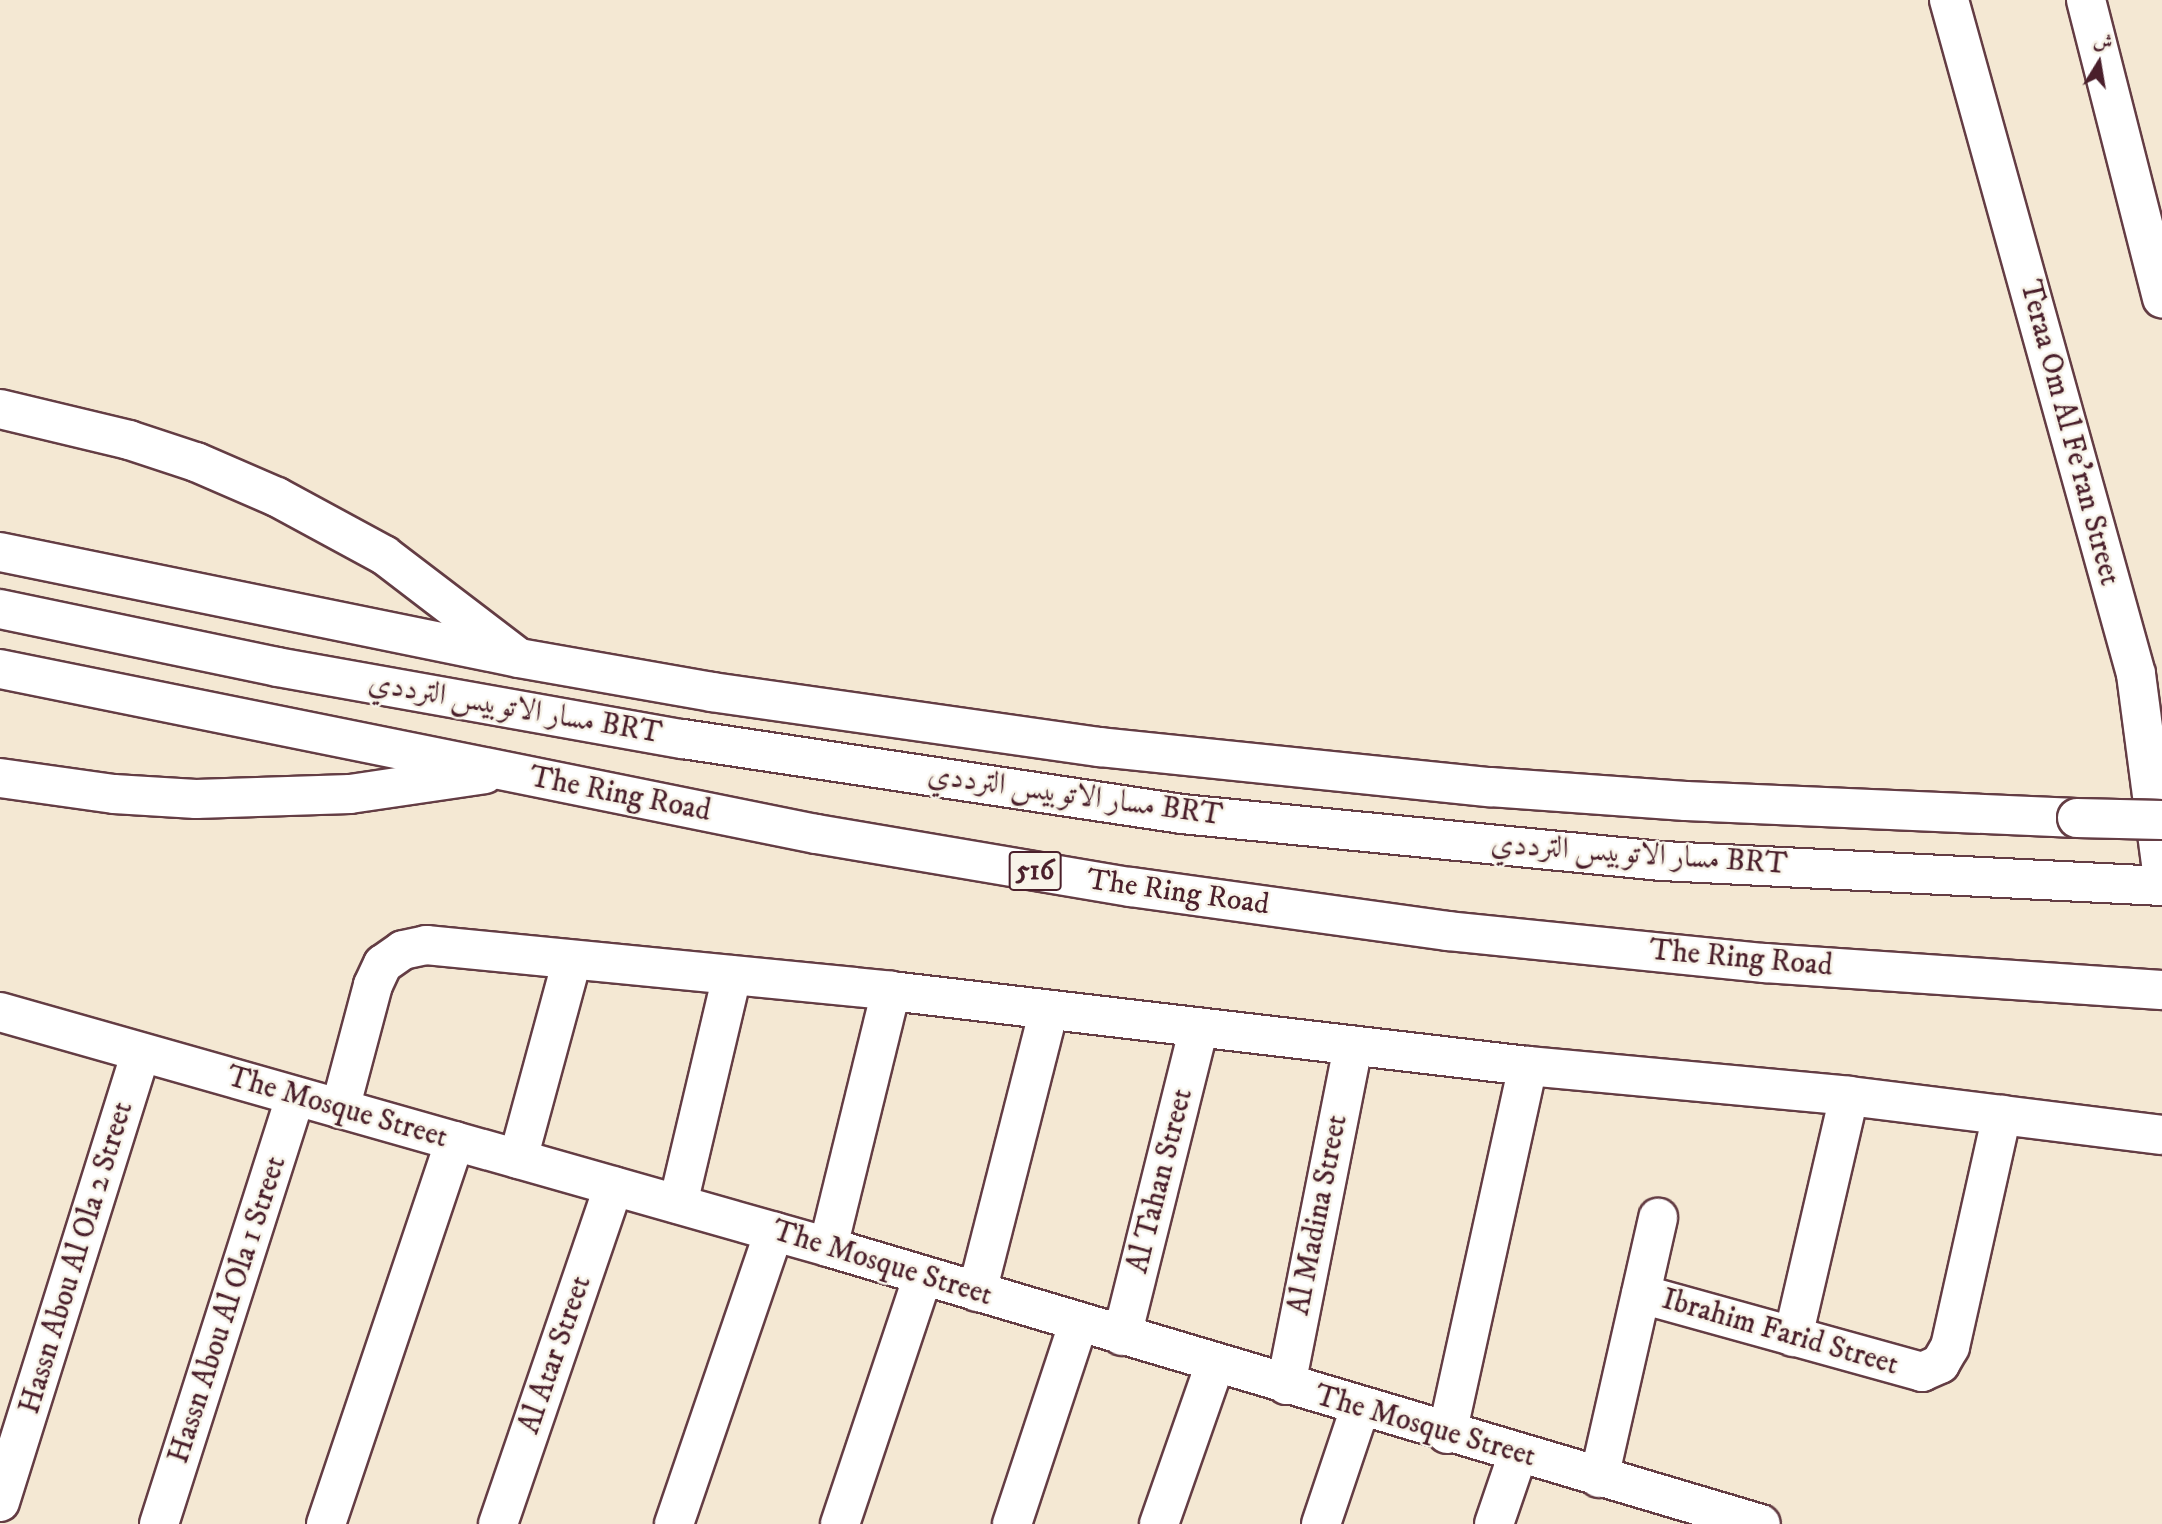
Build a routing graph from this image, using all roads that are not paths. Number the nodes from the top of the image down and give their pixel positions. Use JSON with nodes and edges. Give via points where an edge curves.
{"nodes":[{"id":1,"x":1949,"y":0,"type":"edge"},
{"id":2,"x":2086,"y":0,"type":"edge"},
{"id":3,"x":2147,"y":194,"type":"edge"},
{"id":4,"x":2162,"y":298,"type":"edge"},
{"id":5,"x":0,"y":410,"type":"edge"},
{"id":6,"x":0,"y":552,"type":"edge"},
{"id":7,"x":0,"y":609,"type":"edge"},
{"id":8,"x":519,"y":659,"type":"junction"},
{"id":9,"x":0,"y":669,"type":"edge"},
{"id":10,"x":2149,"y":674,"type":"edge"},
{"id":11,"x":503,"y":771,"type":"junction"},
{"id":12,"x":0,"y":778,"type":"edge"},
{"id":13,"x":2162,"y":820,"type":"edge"},
{"id":14,"x":2162,"y":872,"type":"edge"},
{"id":15,"x":2162,"y":886,"type":"edge"},
{"id":16,"x":572,"y":960,"type":"junction"},
{"id":17,"x":732,"y":975,"type":"junction"},
{"id":18,"x":891,"y":990,"type":"junction"},
{"id":19,"x":2162,"y":990,"type":"edge"},
{"id":20,"x":1049,"y":1010,"type":"junction"},
{"id":21,"x":0,"y":1012,"type":"edge"},
{"id":22,"x":1199,"y":1027,"type":"junction"},
{"id":23,"x":1353,"y":1045,"type":"junction"},
{"id":24,"x":141,"y":1053,"type":"junction"},
{"id":25,"x":1528,"y":1066,"type":"junction"},
{"id":26,"x":1849,"y":1096,"type":"junction"},
{"id":27,"x":296,"y":1097,"type":"junction"},
{"id":28,"x":340,"y":1109,"type":"junction"},
{"id":29,"x":2002,"y":1115,"type":"junction"},
{"id":30,"x":2162,"y":1135,"type":"edge"},
{"id":31,"x":455,"y":1141,"type":"junction"},
{"id":32,"x":518,"y":1159,"type":"junction"},
{"id":33,"x":614,"y":1186,"type":"junction"},
{"id":34,"x":678,"y":1204,"type":"junction"},
{"id":35,"x":1658,"y":1218,"type":"dead end"},
{"id":36,"x":774,"y":1232,"type":"junction"},
{"id":37,"x":828,"y":1247,"type":"junction"},
{"id":38,"x":923,"y":1276,"type":"junction"},
{"id":39,"x":977,"y":1292,"type":"junction"},
{"id":40,"x":1641,"y":1294,"type":"junction"},
{"id":41,"x":1079,"y":1322,"type":"junction"},
{"id":42,"x":1122,"y":1336,"type":"junction"},
{"id":43,"x":1793,"y":1337,"type":"junction"},
{"id":44,"x":1215,"y":1364,"type":"junction"},
{"id":45,"x":1286,"y":1385,"type":"junction"},
{"id":46,"x":1360,"y":1408,"type":"junction"},
{"id":47,"x":1447,"y":1434,"type":"junction"},
{"id":48,"x":1518,"y":1454,"type":"junction"},
{"id":49,"x":1599,"y":1478,"type":"junction"},
{"id":50,"x":0,"y":1502,"type":"edge"},
{"id":51,"x":1680,"y":1513,"type":"edge"},
{"id":52,"x":159,"y":1524,"type":"edge"},
{"id":53,"x":326,"y":1524,"type":"edge"},
{"id":54,"x":498,"y":1524,"type":"edge"},
{"id":55,"x":674,"y":1524,"type":"edge"},
{"id":56,"x":840,"y":1524,"type":"edge"},
{"id":57,"x":1012,"y":1524,"type":"edge"},
{"id":58,"x":1159,"y":1524,"type":"edge"},
{"id":59,"x":1321,"y":1524,"type":"edge"},
{"id":60,"x":1494,"y":1524,"type":"edge"},
{"id":61,"x":1761,"y":1524,"type":"edge"}],
"edges":[{"from":1,"to":10,"type":"main road","name":"Teraa Om Al Fe'ran Street"},
{"from":2,"to":3,"type":"main road"},
{"from":3,"to":4,"type":"main road"},
{"from":5,"to":8,"type":"main road","via":[[196,461],[277,497],[384,555]]},
{"from":6,"to":8,"type":"main road"},
{"from":7,"to":15,"type":"main road","name":"مسار الاتوبيس الترددي BRT","via":[[276,667],[682,739],[1182,814],[1662,861]]},
{"from":8,"to":13,"type":"main road","bridge":true,"via":[[906,721],[1295,769],[1686,801]]},
{"from":9,"to":11,"type":"main road","name":"The Ring Road","number":"516"},
{"from":10,"to":14,"type":"main road","name":"Teraa Om Al Fe'ran Street"},
{"from":11,"to":12,"type":"main road","via":[[415,786],[273,798],[114,794]]},
{"from":11,"to":19,"type":"main road","name":"The Ring Road","number":"516","via":[[844,839],[1131,887],[1434,929],[1765,963]]},
{"from":16,"to":17,"type":"main road"},
{"from":16,"to":28,"type":"main road","via":[[426,945],[403,950],[383,964],[373,985]]},
{"from":16,"to":32,"type":"main road"},
{"from":17,"to":18,"type":"main road"},
{"from":17,"to":34,"type":"main road"},
{"from":18,"to":20,"type":"main road"},
{"from":18,"to":37,"type":"main road"},
{"from":20,"to":22,"type":"main road"},
{"from":20,"to":39,"type":"main road"},
{"from":21,"to":24,"type":"main road","name":"The Mosque Street"},
{"from":22,"to":23,"type":"main road"},
{"from":22,"to":42,"type":"main road","name":"Al Tahan Street"},
{"from":23,"to":25,"type":"main road"},
{"from":23,"to":45,"type":"main road","name":"Al Madina Street"},
{"from":24,"to":27,"type":"main road","name":"The Mosque Street"},
{"from":24,"to":50,"type":"main road","name":"Hassn Abou Al Ola 2 Street"},
{"from":25,"to":26,"type":"main road"},
{"from":25,"to":47,"type":"main road"},
{"from":26,"to":29,"type":"main road"},
{"from":26,"to":43,"type":"main road"},
{"from":27,"to":28,"type":"main road","name":"The Mosque Street"},
{"from":27,"to":52,"type":"main road","name":"Hassn Abou Al Ola 1 Street"},
{"from":28,"to":31,"type":"main road","name":"The Mosque Street"},
{"from":29,"to":30,"type":"main road"},
{"from":29,"to":43,"type":"main road","name":"Ibrahim Farid Street","via":[[1950,1347],[1940,1364],[1922,1372]]},
{"from":31,"to":32,"type":"main road","name":"The Mosque Street"},
{"from":31,"to":53,"type":"main road"},
{"from":32,"to":33,"type":"main road","name":"The Mosque Street"},
{"from":33,"to":34,"type":"main road","name":"The Mosque Street"},
{"from":33,"to":54,"type":"main road","name":"Al Atar Street"},
{"from":34,"to":36,"type":"main road","name":"The Mosque Street"},
{"from":35,"to":40,"type":"main road"},
{"from":36,"to":37,"type":"main road","name":"The Mosque Street"},
{"from":36,"to":55,"type":"main road"},
{"from":37,"to":38,"type":"main road","name":"The Mosque Street"},
{"from":38,"to":39,"type":"main road","name":"The Mosque Street"},
{"from":38,"to":56,"type":"main road"},
{"from":39,"to":41,"type":"main road","name":"The Mosque Street"},
{"from":40,"to":43,"type":"main road","name":"Ibrahim Farid Street"},
{"from":40,"to":49,"type":"main road"},
{"from":41,"to":42,"type":"main road","name":"The Mosque Street"},
{"from":41,"to":57,"type":"main road"},
{"from":42,"to":44,"type":"main road","name":"The Mosque Street"},
{"from":44,"to":45,"type":"main road","name":"The Mosque Street"},
{"from":44,"to":58,"type":"main road"},
{"from":45,"to":46,"type":"main road","name":"The Mosque Street"},
{"from":46,"to":47,"type":"main road","name":"The Mosque Street"},
{"from":46,"to":59,"type":"main road"},
{"from":47,"to":48,"type":"main road","name":"The Mosque Street"},
{"from":48,"to":49,"type":"main road","name":"The Mosque Street"},
{"from":48,"to":60,"type":"main road"},
{"from":49,"to":51,"type":"main road","name":"The Mosque Street"},
{"from":51,"to":61,"type":"main road","name":"The Mosque Street"}]}
